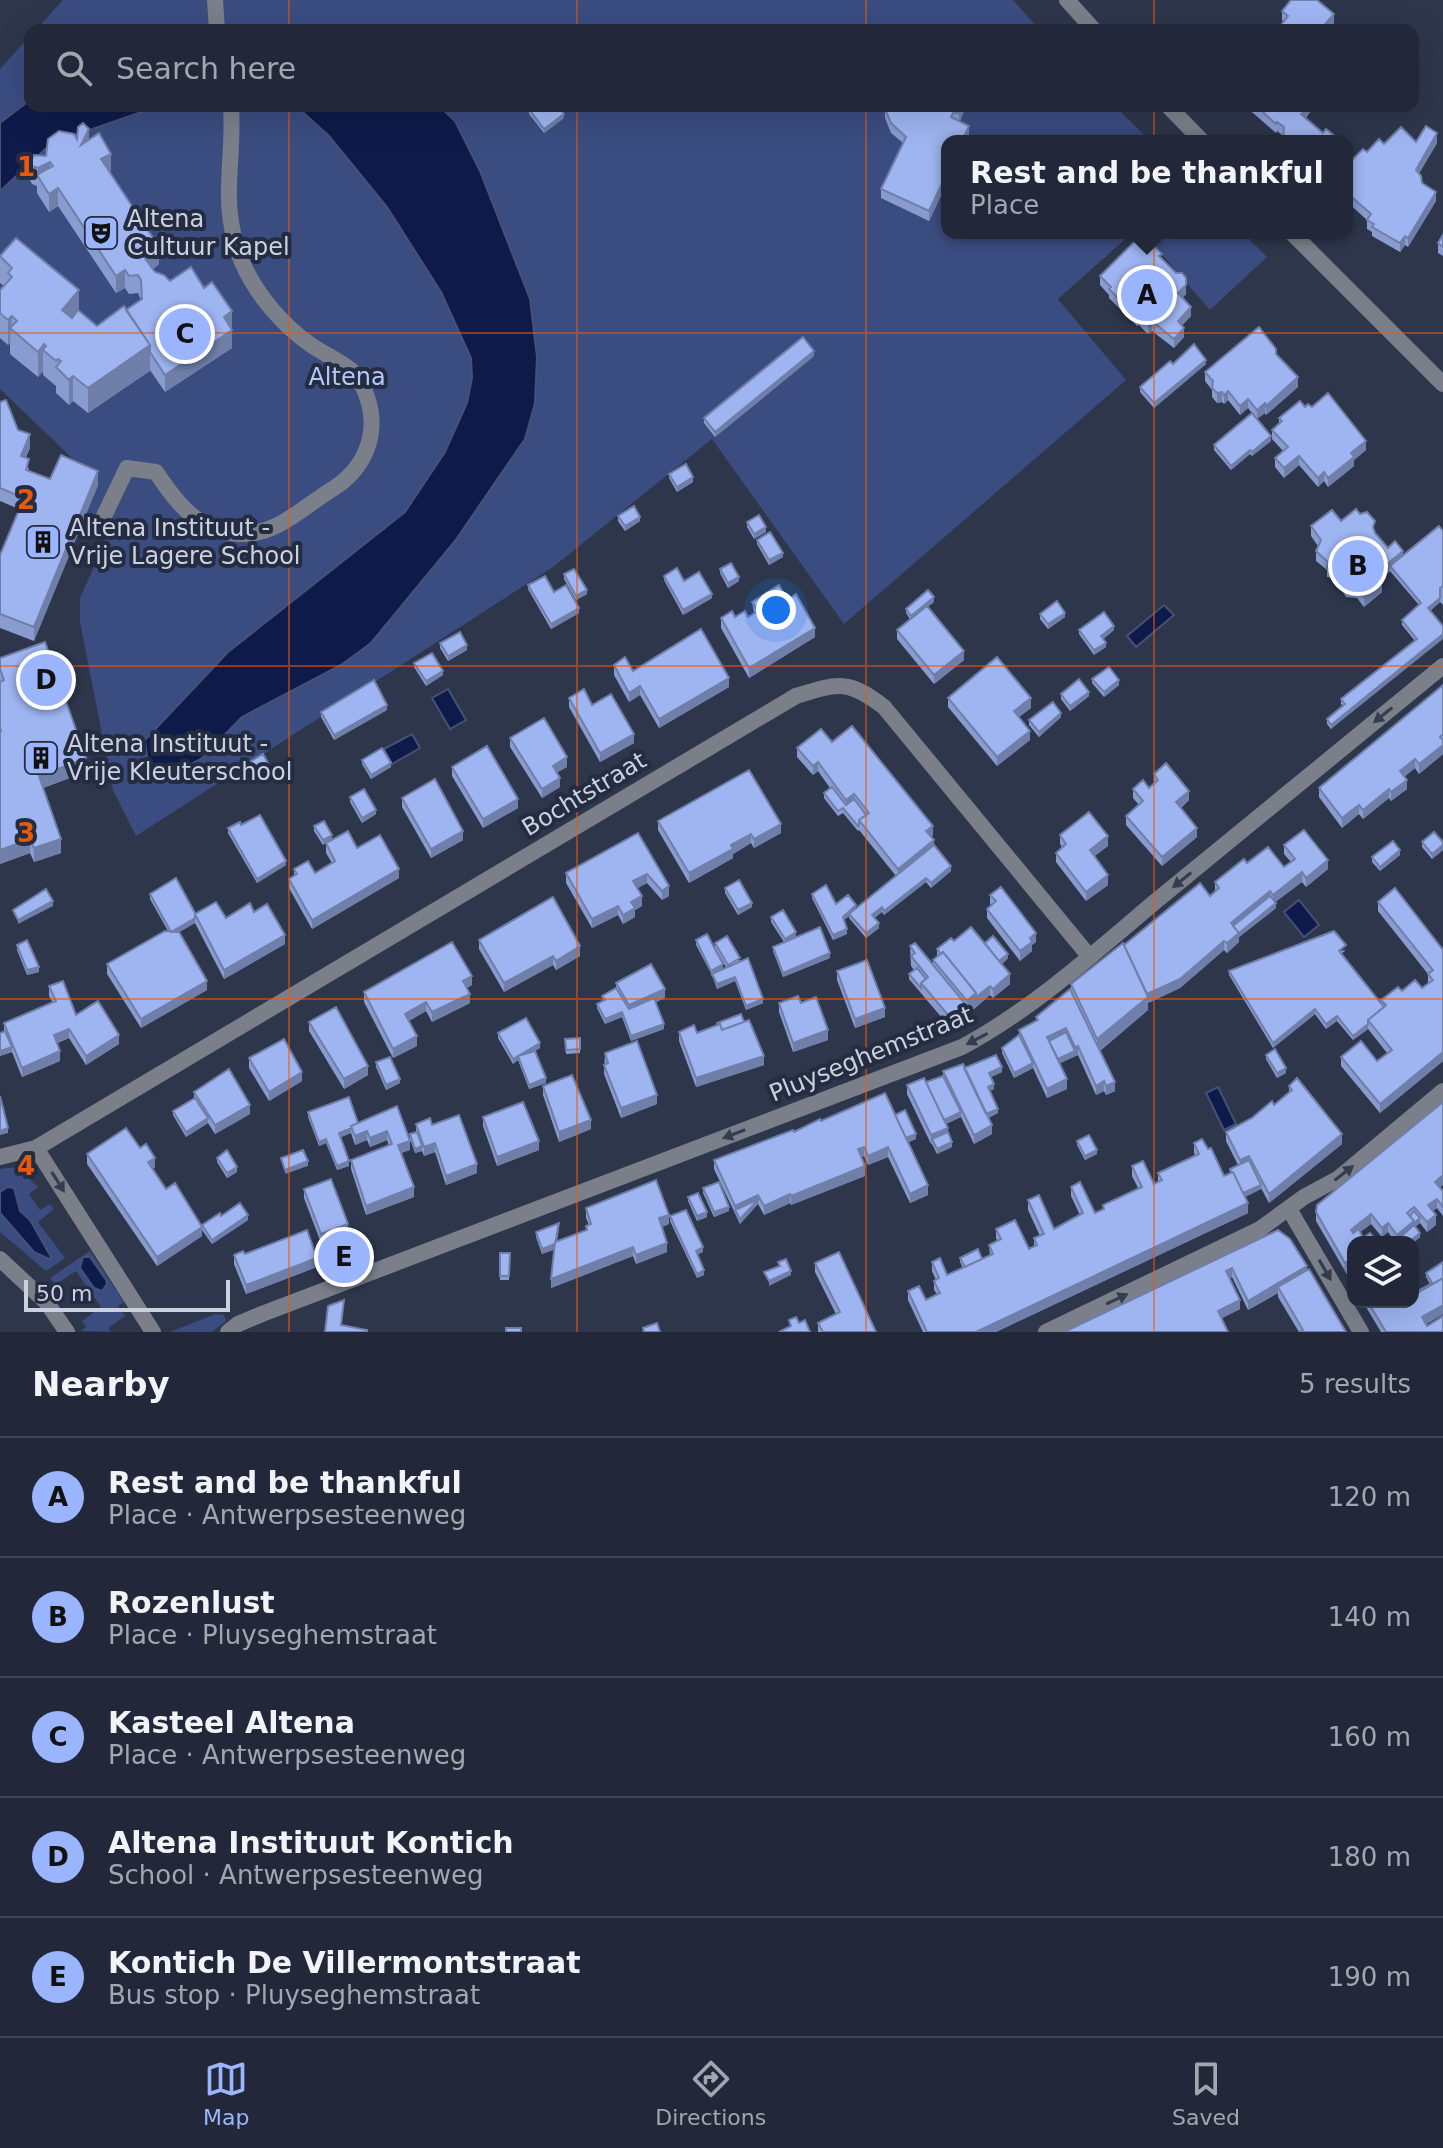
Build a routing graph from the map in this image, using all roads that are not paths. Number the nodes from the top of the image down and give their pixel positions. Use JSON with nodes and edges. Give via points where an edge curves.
{"nodes":[{"id":1,"x":215,"y":0,"type":"edge"},
{"id":2,"x":1067,"y":0,"type":"edge"},
{"id":3,"x":217,"y":24,"type":"edge"},
{"id":4,"x":1089,"y":24,"type":"edge"},
{"id":5,"x":231,"y":112,"type":"edge"},
{"id":6,"x":1174,"y":112,"type":"edge"},
{"id":7,"x":1196,"y":135,"type":"edge"},
{"id":8,"x":1298,"y":239,"type":"edge"},
{"id":9,"x":1443,"y":384,"type":"edge"},
{"id":10,"x":104,"y":516,"type":"dead end"},
{"id":11,"x":1443,"y":666,"type":"edge"},
{"id":12,"x":1089,"y":956,"type":"junction"},
{"id":13,"x":1443,"y":1091,"type":"edge"},
{"id":14,"x":36,"y":1148,"type":"junction"},
{"id":15,"x":0,"y":1157,"type":"edge"},
{"id":16,"x":1289,"y":1209,"type":"junction"},
{"id":17,"x":0,"y":1259,"type":"edge"},
{"id":18,"x":67,"y":1332,"type":"edge"},
{"id":19,"x":153,"y":1332,"type":"edge"},
{"id":20,"x":228,"y":1332,"type":"edge"},
{"id":21,"x":1046,"y":1332,"type":"edge"},
{"id":22,"x":1361,"y":1332,"type":"edge"}],
"edges":[{"from":1,"to":3,"type":"street"},
{"from":2,"to":4,"type":"street"},
{"from":5,"to":10,"type":"street","via":[[227,203],[243,264],[274,313],[353,372],[363,386],[372,416],[366,452],[343,483],[273,529],[239,534],[207,528],[184,511],[156,472],[127,468]]},
{"from":6,"to":7,"type":"street"},
{"from":8,"to":9,"type":"street"},
{"from":11,"to":12,"type":"street","name":"Pluyseghemstraat","one_way":true},
{"from":12,"to":14,"type":"street","name":"Bochtstraat","via":[[884,707],[849,685],[828,686],[796,696]]},
{"from":12,"to":20,"type":"street","name":"Pluyseghemstraat","one_way":true,"via":[[1010,1020],[962,1047],[262,1314]]},
{"from":16,"to":13,"type":"street","one_way":true,"via":[[1339,1178]]},
{"from":14,"to":15,"type":"street","name":"Bochtstraat"},
{"from":14,"to":19,"type":"street","one_way":true},
{"from":21,"to":16,"type":"street","one_way":true,"via":[[1245,1238]]},
{"from":16,"to":22,"type":"street","one_way":true},
{"from":17,"to":18,"type":"street","via":[[47,1303]]}]}
